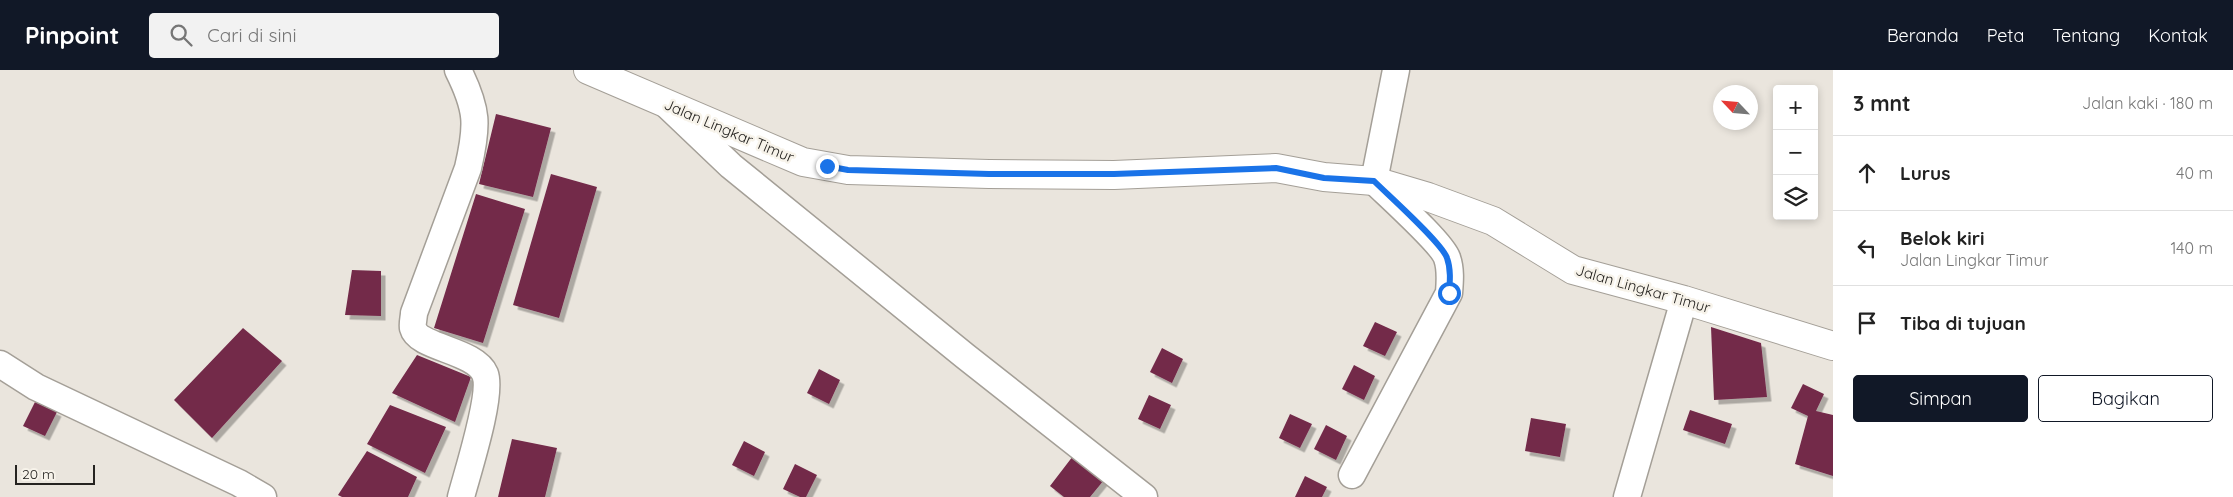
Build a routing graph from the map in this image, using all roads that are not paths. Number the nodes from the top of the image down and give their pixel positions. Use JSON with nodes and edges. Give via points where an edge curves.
{"nodes":[{"id":1,"x":458,"y":70,"type":"edge"},
{"id":2,"x":588,"y":70,"type":"edge"},
{"id":3,"x":1396,"y":70,"type":"edge"},
{"id":4,"x":665,"y":104,"type":"junction"},
{"id":5,"x":1374,"y":181,"type":"junction"},
{"id":6,"x":1684,"y":300,"type":"junction"},
{"id":7,"x":1833,"y":346,"type":"edge"},
{"id":8,"x":0,"y":364,"type":"edge"},
{"id":9,"x":1352,"y":476,"type":"dead end"},
{"id":10,"x":263,"y":497,"type":"edge"},
{"id":11,"x":461,"y":497,"type":"edge"},
{"id":12,"x":1144,"y":497,"type":"edge"},
{"id":13,"x":1628,"y":497,"type":"edge"}],
"edges":[{"from":1,"to":11,"type":"street","via":[[470,93],[476,123],[473,146],[468,168],[414,313],[413,328],[418,337],[474,361],[484,374],[486,388],[478,435]]},
{"from":2,"to":4,"type":"main road","name":"Jalan Lingkar Timur"},
{"from":3,"to":5,"type":"street"},
{"from":4,"to":5,"type":"main road","name":"Jalan Lingkar Timur","via":[[803,162],[848,170],[1114,174],[1276,168],[1324,178]]},
{"from":4,"to":12,"type":"street","via":[[731,166]]},
{"from":5,"to":6,"type":"main road","name":"Jalan Lingkar Timur","via":[[1494,221],[1573,270]]},
{"from":5,"to":9,"type":"street","via":[[1447,256],[1449,293]]},
{"from":6,"to":7,"type":"main road","name":"Jalan Lingkar Timur"},
{"from":6,"to":13,"type":"street"},
{"from":8,"to":10,"type":"street","via":[[36,386]]}]}
